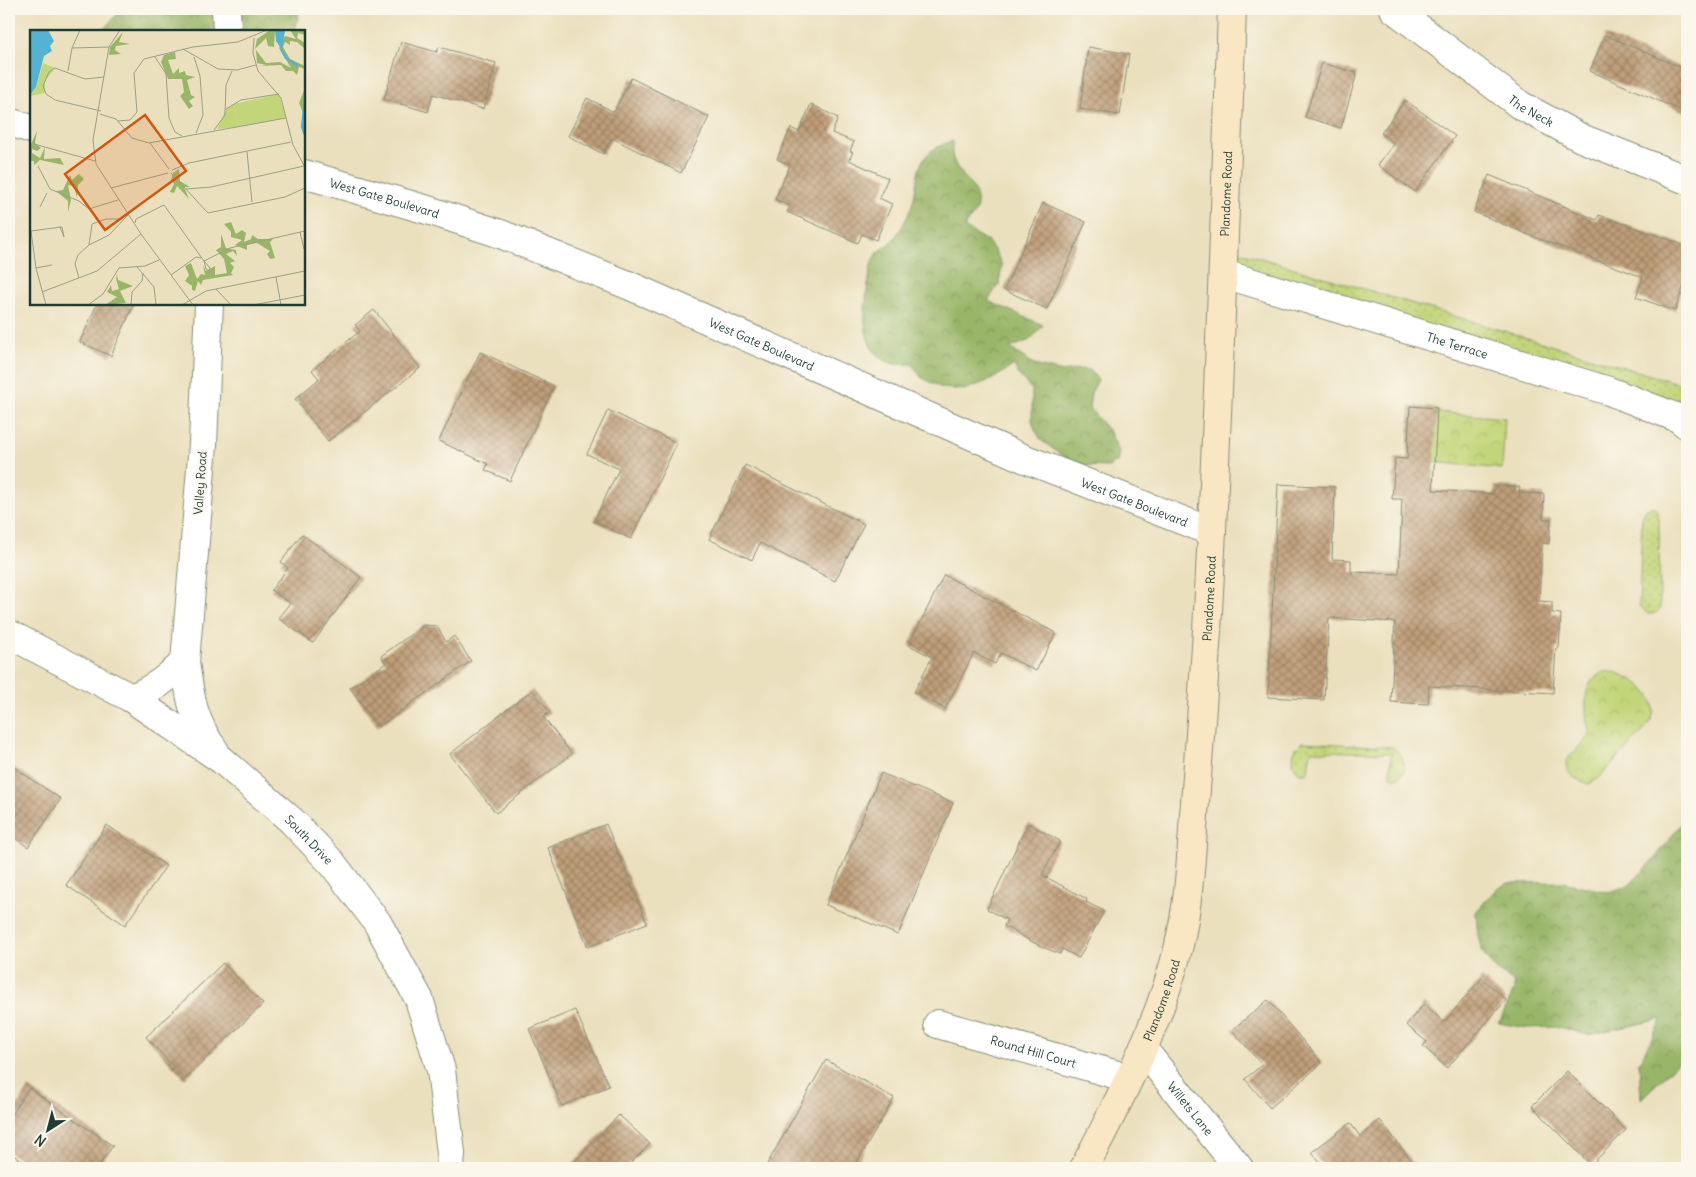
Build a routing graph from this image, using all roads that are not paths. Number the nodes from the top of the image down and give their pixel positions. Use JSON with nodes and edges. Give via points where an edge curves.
{"nodes":[{"id":1,"x":226,"y":9,"type":"edge"},
{"id":2,"x":1232,"y":9,"type":"edge"},
{"id":3,"x":1394,"y":9,"type":"edge"},
{"id":4,"x":227,"y":30,"type":"edge"},
{"id":5,"x":9,"y":122,"type":"edge"},
{"id":6,"x":30,"y":129,"type":"edge"},
{"id":7,"x":305,"y":174,"type":"edge"},
{"id":8,"x":1687,"y":180,"type":"edge"},
{"id":9,"x":1224,"y":274,"type":"junction"},
{"id":10,"x":209,"y":305,"type":"edge"},
{"id":11,"x":1687,"y":425,"type":"edge"},
{"id":12,"x":1212,"y":532,"type":"junction"},
{"id":13,"x":9,"y":634,"type":"edge"},
{"id":14,"x":185,"y":662,"type":"junction"},
{"id":15,"x":131,"y":698,"type":"junction"},
{"id":16,"x":222,"y":760,"type":"junction"},
{"id":17,"x":938,"y":1024,"type":"dead end"},
{"id":18,"x":1143,"y":1049,"type":"junction"},
{"id":19,"x":1128,"y":1078,"type":"junction"},
{"id":20,"x":450,"y":1168,"type":"edge"},
{"id":21,"x":1084,"y":1168,"type":"edge"},
{"id":22,"x":1239,"y":1168,"type":"edge"}],
"edges":[{"from":1,"to":4,"type":"street"},
{"from":2,"to":9,"type":"main road","name":"Plandome Road"},
{"from":3,"to":8,"type":"street","name":"The Neck","via":[[1520,105],[1581,138]]},
{"from":5,"to":6,"type":"street"},
{"from":7,"to":12,"type":"street","name":"West Gate Boulevard","via":[[506,236],[628,285],[1023,458]]},
{"from":9,"to":11,"type":"street","name":"The Terrace","via":[[1609,392],[1678,418]]},
{"from":9,"to":12,"type":"main road","name":"Plandome Road"},
{"from":10,"to":14,"type":"street","name":"Valley Road","via":[[202,463]]},
{"from":12,"to":18,"type":"main road","name":"Plandome Road","via":[[1202,718],[1186,902],[1171,974]]},
{"from":13,"to":15,"type":"street","name":"South Drive"},
{"from":14,"to":15,"type":"street","via":[[162,683]]},
{"from":14,"to":16,"type":"street","name":"Valley Road","via":[[196,720]]},
{"from":15,"to":16,"type":"street","name":"South Drive"},
{"from":16,"to":20,"type":"street","name":"South Drive","via":[[292,821],[332,863],[377,922],[419,999],[441,1070]]},
{"from":17,"to":19,"type":"street","name":"Round Hill Court"},
{"from":18,"to":19,"type":"main road","name":"Plandome Road"},
{"from":18,"to":22,"type":"street","name":"Willets Lane"},
{"from":19,"to":21,"type":"main road","name":"Plandome Road"}]}
